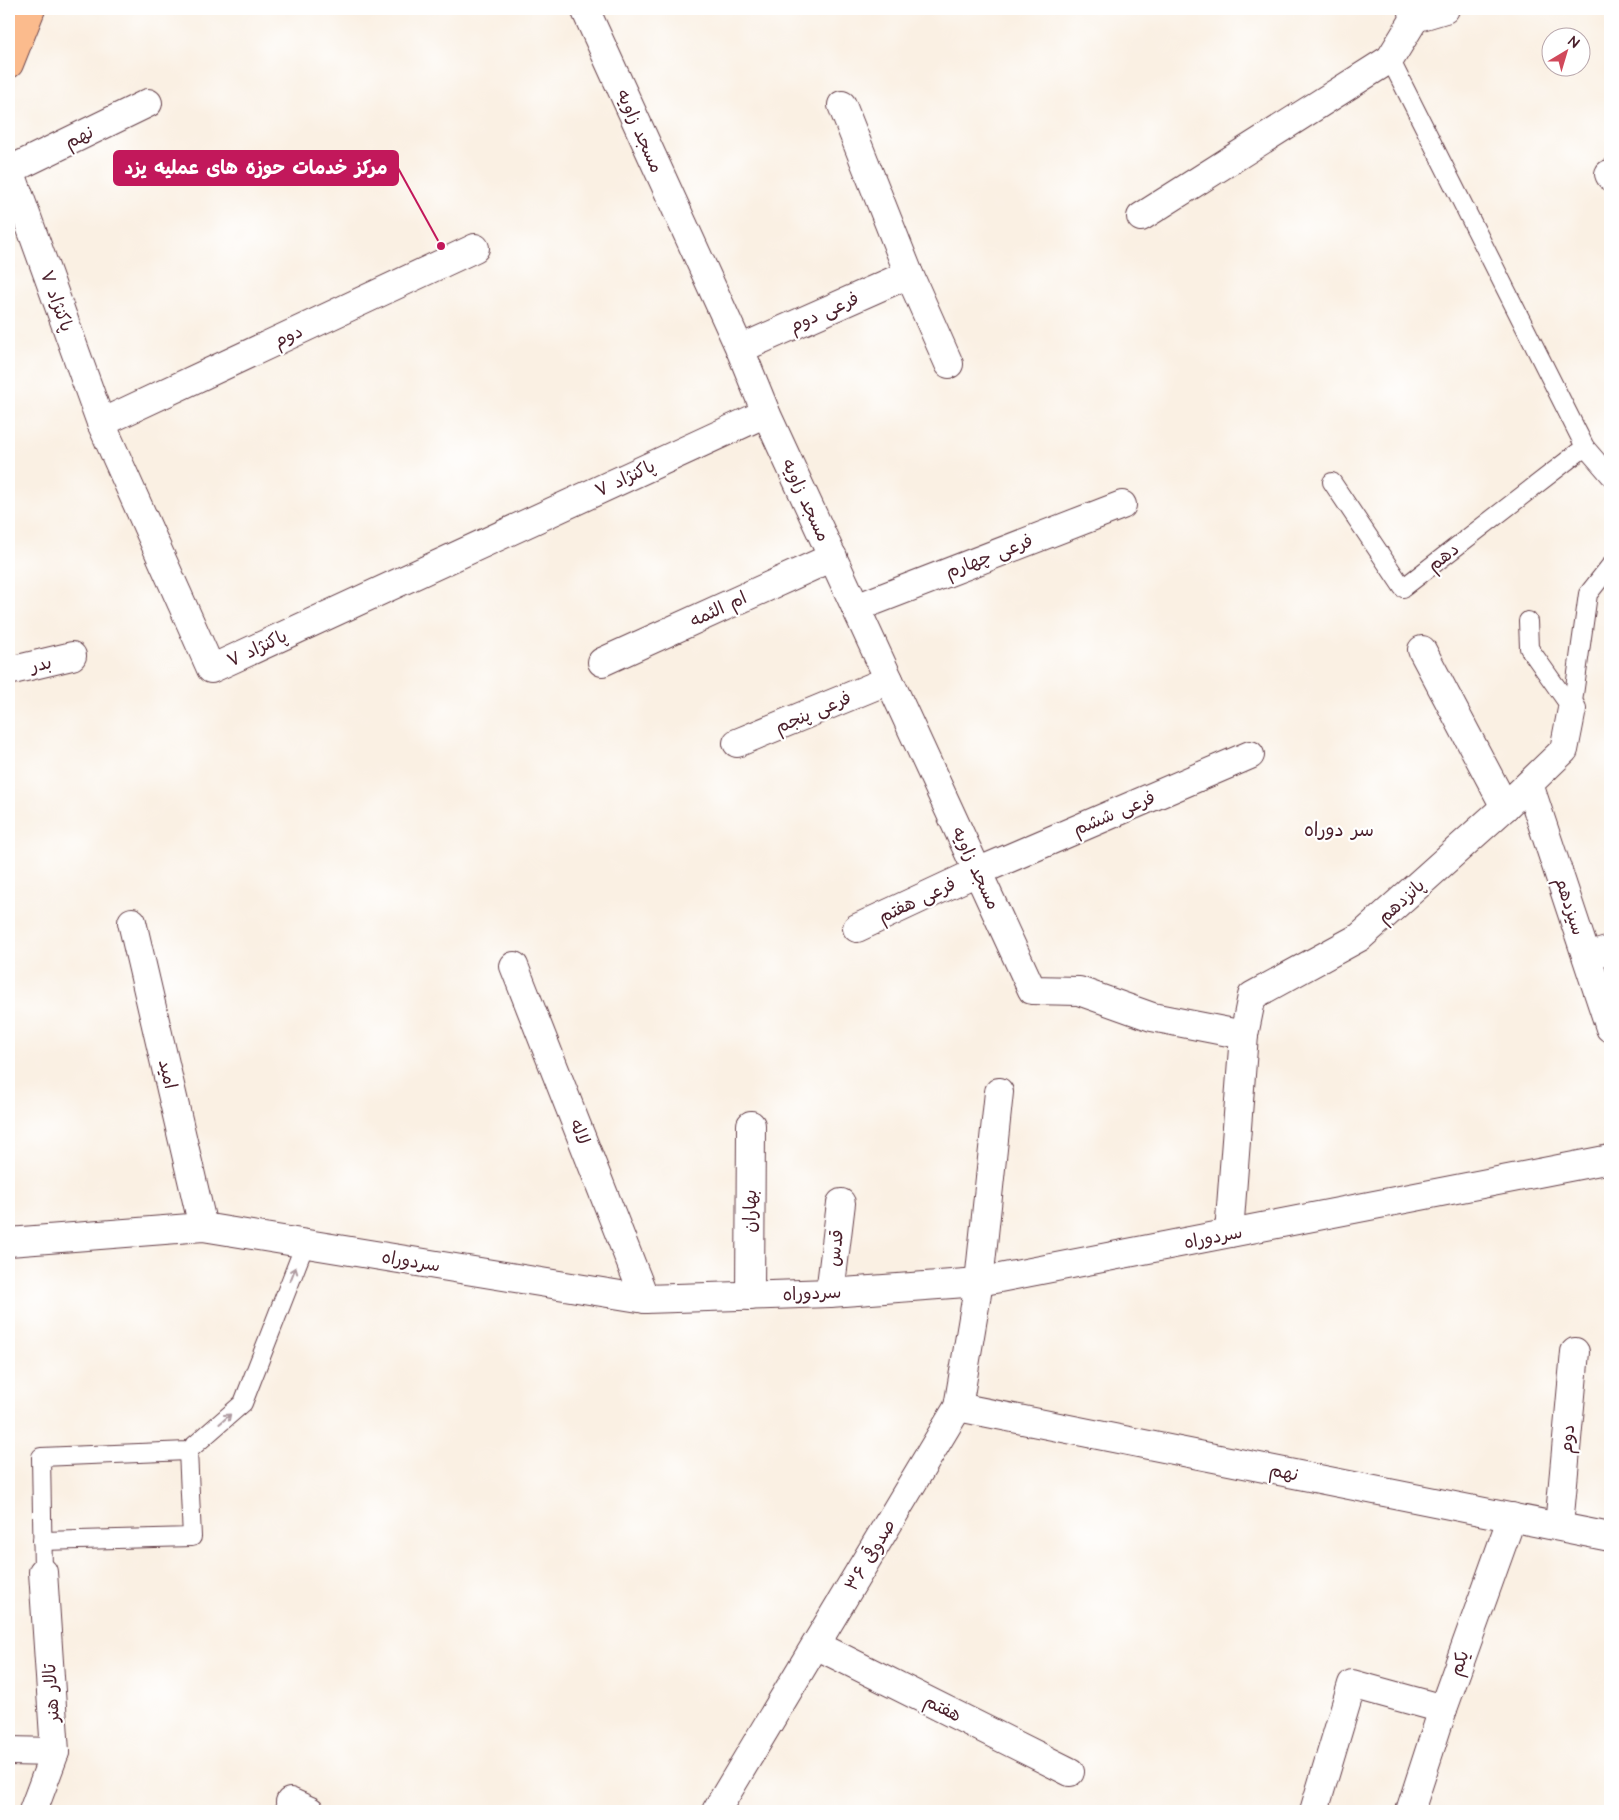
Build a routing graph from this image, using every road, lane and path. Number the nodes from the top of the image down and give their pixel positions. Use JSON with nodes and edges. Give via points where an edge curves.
{"nodes":[{"id":1,"x":31,"y":9,"type":"edge"},
{"id":2,"x":584,"y":9,"type":"edge"},
{"id":3,"x":1445,"y":9,"type":"edge"},
{"id":4,"x":1414,"y":13,"type":"edge"},
{"id":5,"x":1390,"y":59,"type":"junction"},
{"id":6,"x":9,"y":64,"type":"edge"},
{"id":7,"x":148,"y":103,"type":"dead end"},
{"id":8,"x":842,"y":105,"type":"dead end"},
{"id":9,"x":10,"y":170,"type":"edge"},
{"id":10,"x":1141,"y":217,"type":"dead end"},
{"id":11,"x":475,"y":248,"type":"dead end"},
{"id":12,"x":909,"y":274,"type":"junction"},
{"id":13,"x":740,"y":350,"type":"junction"},
{"id":14,"x":949,"y":364,"type":"dead end"},
{"id":15,"x":766,"y":413,"type":"junction"},
{"id":16,"x":101,"y":423,"type":"junction"},
{"id":17,"x":1585,"y":447,"type":"junction"},
{"id":18,"x":1610,"y":476,"type":"edge"},
{"id":19,"x":1332,"y":482,"type":"dead end"},
{"id":20,"x":1122,"y":505,"type":"dead end"},
{"id":21,"x":833,"y":557,"type":"junction"},
{"id":22,"x":1610,"y":566,"type":"edge"},
{"id":23,"x":856,"y":608,"type":"junction"},
{"id":24,"x":1528,"y":621,"type":"dead end"},
{"id":25,"x":1422,"y":650,"type":"dead end"},
{"id":26,"x":72,"y":656,"type":"dead end"},
{"id":27,"x":602,"y":662,"type":"dead end"},
{"id":28,"x":9,"y":671,"type":"edge"},
{"id":29,"x":889,"y":680,"type":"junction"},
{"id":30,"x":1572,"y":709,"type":"junction"},
{"id":31,"x":737,"y":743,"type":"dead end"},
{"id":32,"x":1250,"y":755,"type":"dead end"},
{"id":33,"x":1529,"y":784,"type":"junction"},
{"id":34,"x":1505,"y":807,"type":"junction"},
{"id":35,"x":977,"y":872,"type":"junction"},
{"id":36,"x":132,"y":922,"type":"dead end"},
{"id":37,"x":857,"y":928,"type":"dead end"},
{"id":38,"x":1598,"y":953,"type":"edge"},
{"id":39,"x":514,"y":966,"type":"dead end"},
{"id":40,"x":1610,"y":1028,"type":"edge"},
{"id":41,"x":1244,"y":1036,"type":"junction"},
{"id":42,"x":999,"y":1092,"type":"dead end"},
{"id":43,"x":751,"y":1125,"type":"dead end"},
{"id":44,"x":1610,"y":1159,"type":"edge"},
{"id":45,"x":840,"y":1203,"type":"dead end"},
{"id":46,"x":203,"y":1227,"type":"junction"},
{"id":47,"x":1229,"y":1233,"type":"junction"},
{"id":48,"x":9,"y":1242,"type":"edge"},
{"id":49,"x":305,"y":1244,"type":"junction"},
{"id":50,"x":979,"y":1282,"type":"junction"},
{"id":51,"x":830,"y":1293,"type":"junction"},
{"id":52,"x":750,"y":1296,"type":"junction"},
{"id":53,"x":645,"y":1299,"type":"junction"},
{"id":54,"x":1575,"y":1352,"type":"dead end"},
{"id":55,"x":958,"y":1407,"type":"junction"},
{"id":56,"x":188,"y":1451,"type":"junction"},
{"id":57,"x":1512,"y":1516,"type":"junction"},
{"id":58,"x":1559,"y":1526,"type":"junction"},
{"id":59,"x":1610,"y":1537,"type":"edge"},
{"id":60,"x":42,"y":1541,"type":"junction"},
{"id":61,"x":43,"y":1572,"type":"joint"},
{"id":62,"x":816,"y":1644,"type":"junction"},
{"id":63,"x":1443,"y":1709,"type":"junction"},
{"id":64,"x":9,"y":1751,"type":"edge"},
{"id":65,"x":55,"y":1752,"type":"junction"},
{"id":66,"x":1070,"y":1772,"type":"dead end"},
{"id":67,"x":33,"y":1811,"type":"edge"},
{"id":68,"x":716,"y":1811,"type":"edge"},
{"id":69,"x":1314,"y":1811,"type":"edge"},
{"id":70,"x":1410,"y":1811,"type":"edge"}],
"edges":[{"from":1,"to":6,"type":"main road"},
{"from":2,"to":13,"type":"street","name":"مسجد زاویه"},
{"from":3,"to":4,"type":"street"},
{"from":4,"to":5,"type":"street"},
{"from":5,"to":10,"type":"street"},
{"from":5,"to":17,"type":"lane"},
{"from":7,"to":9,"type":"street","name":"نهم"},
{"from":8,"to":12,"type":"street"},
{"from":9,"to":16,"type":"street","name":"پاکنژاد ۷"},
{"from":11,"to":16,"type":"street","name":"دوم"},
{"from":12,"to":13,"type":"street","name":"فرعی دوم"},
{"from":12,"to":14,"type":"street"},
{"from":13,"to":15,"type":"street","name":"مسجد زاویه"},
{"from":15,"to":16,"type":"street","name":"پاکنژاد ۷","via":[[211,670]]},
{"from":15,"to":21,"type":"street","name":"مسجد زاویه"},
{"from":17,"to":18,"type":"lane"},
{"from":17,"to":19,"type":"lane","name":"دهم","via":[[1403,588]]},
{"from":20,"to":23,"type":"street","name":"فرعی چهارم"},
{"from":21,"to":23,"type":"street","name":"مسجد زاویه"},
{"from":21,"to":27,"type":"street","name":"ام الئمه"},
{"from":22,"to":30,"type":"lane","name":"پانزدهم","via":[[1588,594]]},
{"from":23,"to":29,"type":"street","name":"مسجد زاویه"},
{"from":24,"to":30,"type":"lane","via":[[1529,648]]},
{"from":25,"to":34,"type":"street"},
{"from":26,"to":28,"type":"street","name":"بدر"},
{"from":29,"to":31,"type":"street","name":"فرعی پنجم"},
{"from":29,"to":35,"type":"street","name":"مسجد زاویه"},
{"from":30,"to":33,"type":"street","name":"پانزدهم","via":[[1564,750]]},
{"from":32,"to":35,"type":"street","name":"فرعی ششم"},
{"from":33,"to":34,"type":"street","name":"پانزدهم"},
{"from":33,"to":38,"type":"street","name":"سیزدهم"},
{"from":34,"to":41,"type":"street","name":"پانزدهم","via":[[1360,937],[1252,996]]},
{"from":35,"to":37,"type":"street","name":"فرعی هفتم"},
{"from":35,"to":41,"type":"street","name":"مسجد زاویه","via":[[1032,990],[1079,991],[1152,1017]]},
{"from":36,"to":46,"type":"street","name":"امید"},
{"from":38,"to":40,"type":"street","name":"سیزدهم"},
{"from":39,"to":53,"type":"street","name":"لاله"},
{"from":41,"to":47,"type":"street","name":"پانزدهم"},
{"from":42,"to":50,"type":"street","name":"صدوقی ۳۶"},
{"from":43,"to":52,"type":"street","name":"بهاران"},
{"from":44,"to":47,"type":"street","name":"سردوراه"},
{"from":45,"to":51,"type":"street","name":"قدس"},
{"from":46,"to":48,"type":"street","name":"سردوراه"},
{"from":46,"to":49,"type":"street","name":"سردوراه"},
{"from":47,"to":50,"type":"street","name":"سردوراه"},
{"from":49,"to":53,"type":"street","name":"سردوراه"},
{"from":56,"to":49,"type":"lane","one_way":true,"via":[[243,1403]]},
{"from":50,"to":51,"type":"street","name":"سردوراه"},
{"from":50,"to":55,"type":"street","name":"صدوقی ۳۶"},
{"from":51,"to":52,"type":"street","name":"سردوراه"},
{"from":52,"to":53,"type":"street","name":"سردوراه"},
{"from":54,"to":58,"type":"street","name":"دوم"},
{"from":55,"to":57,"type":"street","name":"نهم"},
{"from":55,"to":62,"type":"street","name":"صدوقی ۳۶"},
{"from":56,"to":60,"type":"lane","via":[[41,1457]]},
{"from":56,"to":60,"type":"lane","via":[[192,1537]]},
{"from":57,"to":58,"type":"street","name":"نهم"},
{"from":57,"to":63,"type":"street","name":"یکم"},
{"from":58,"to":59,"type":"street","name":"نهم"},
{"from":60,"to":61,"type":"lane"},
{"from":61,"to":65,"type":"street","name":"تالار هنر"},
{"from":62,"to":66,"type":"street","name":"هفتم"},
{"from":62,"to":68,"type":"street","name":"صدوقی ۳۶"},
{"from":63,"to":69,"type":"street","via":[[1352,1684]]},
{"from":63,"to":70,"type":"street","name":"یکم"},
{"from":64,"to":65,"type":"street"},
{"from":65,"to":67,"type":"street","name":"تالار هنر"}]}
